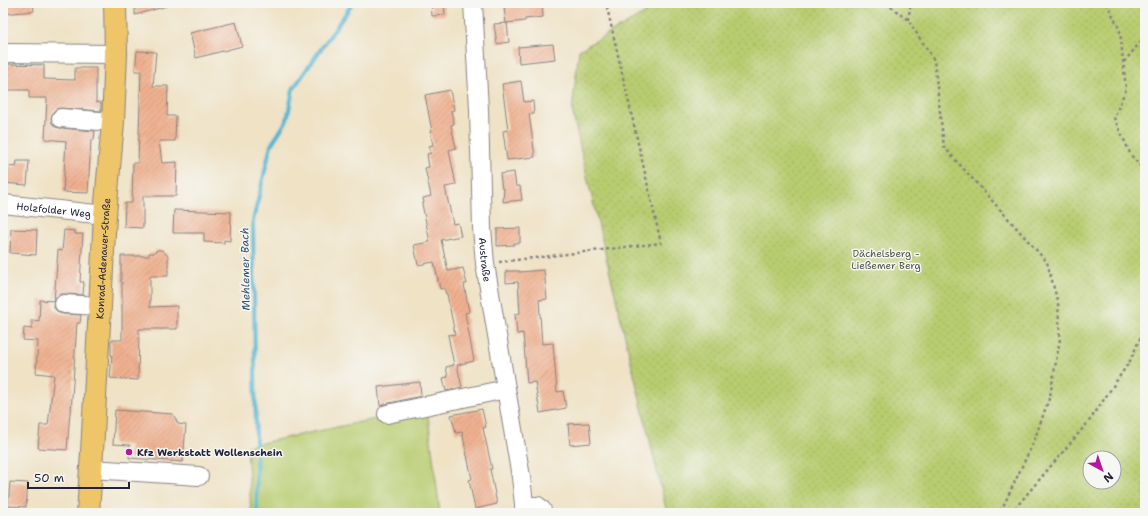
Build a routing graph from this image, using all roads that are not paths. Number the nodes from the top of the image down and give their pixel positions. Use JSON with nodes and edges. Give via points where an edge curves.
{"nodes":[{"id":1,"x":115,"y":3,"type":"edge"},
{"id":2,"x":473,"y":3,"type":"edge"},
{"id":3,"x":3,"y":53,"type":"edge"},
{"id":4,"x":116,"y":54,"type":"junction"},
{"id":5,"x":61,"y":118,"type":"dead end"},
{"id":6,"x":113,"y":122,"type":"junction"},
{"id":7,"x":3,"y":204,"type":"edge"},
{"id":8,"x":105,"y":215,"type":"junction"},
{"id":9,"x":64,"y":304,"type":"dead end"},
{"id":10,"x":100,"y":306,"type":"junction"},
{"id":11,"x":506,"y":389,"type":"junction"},
{"id":12,"x":387,"y":414,"type":"dead end"},
{"id":13,"x":91,"y":469,"type":"junction"},
{"id":14,"x":199,"y":476,"type":"dead end"},
{"id":15,"x":525,"y":509,"type":"edge"},
{"id":16,"x":88,"y":513,"type":"edge"},
{"id":17,"x":542,"y":513,"type":"edge"}],
"edges":[{"from":1,"to":4,"type":"main road","name":"Konrad-Adenauer-Straße"},
{"from":2,"to":11,"type":"street","name":"Austraße","via":[[485,264]]},
{"from":3,"to":4,"type":"street"},
{"from":4,"to":6,"type":"main road","name":"Konrad-Adenauer-Straße"},
{"from":5,"to":6,"type":"street"},
{"from":6,"to":8,"type":"main road","name":"Konrad-Adenauer-Straße"},
{"from":7,"to":8,"type":"street","name":"Holzfolder Weg"},
{"from":8,"to":10,"type":"main road","name":"Konrad-Adenauer-Straße"},
{"from":9,"to":10,"type":"street"},
{"from":10,"to":13,"type":"main road","name":"Konrad-Adenauer-Straße"},
{"from":11,"to":12,"type":"street"},
{"from":11,"to":15,"type":"street","name":"Austraße"},
{"from":13,"to":14,"type":"street"},
{"from":13,"to":16,"type":"main road","name":"Konrad-Adenauer-Straße"},
{"from":15,"to":17,"type":"street","via":[[538,506]]}]}
